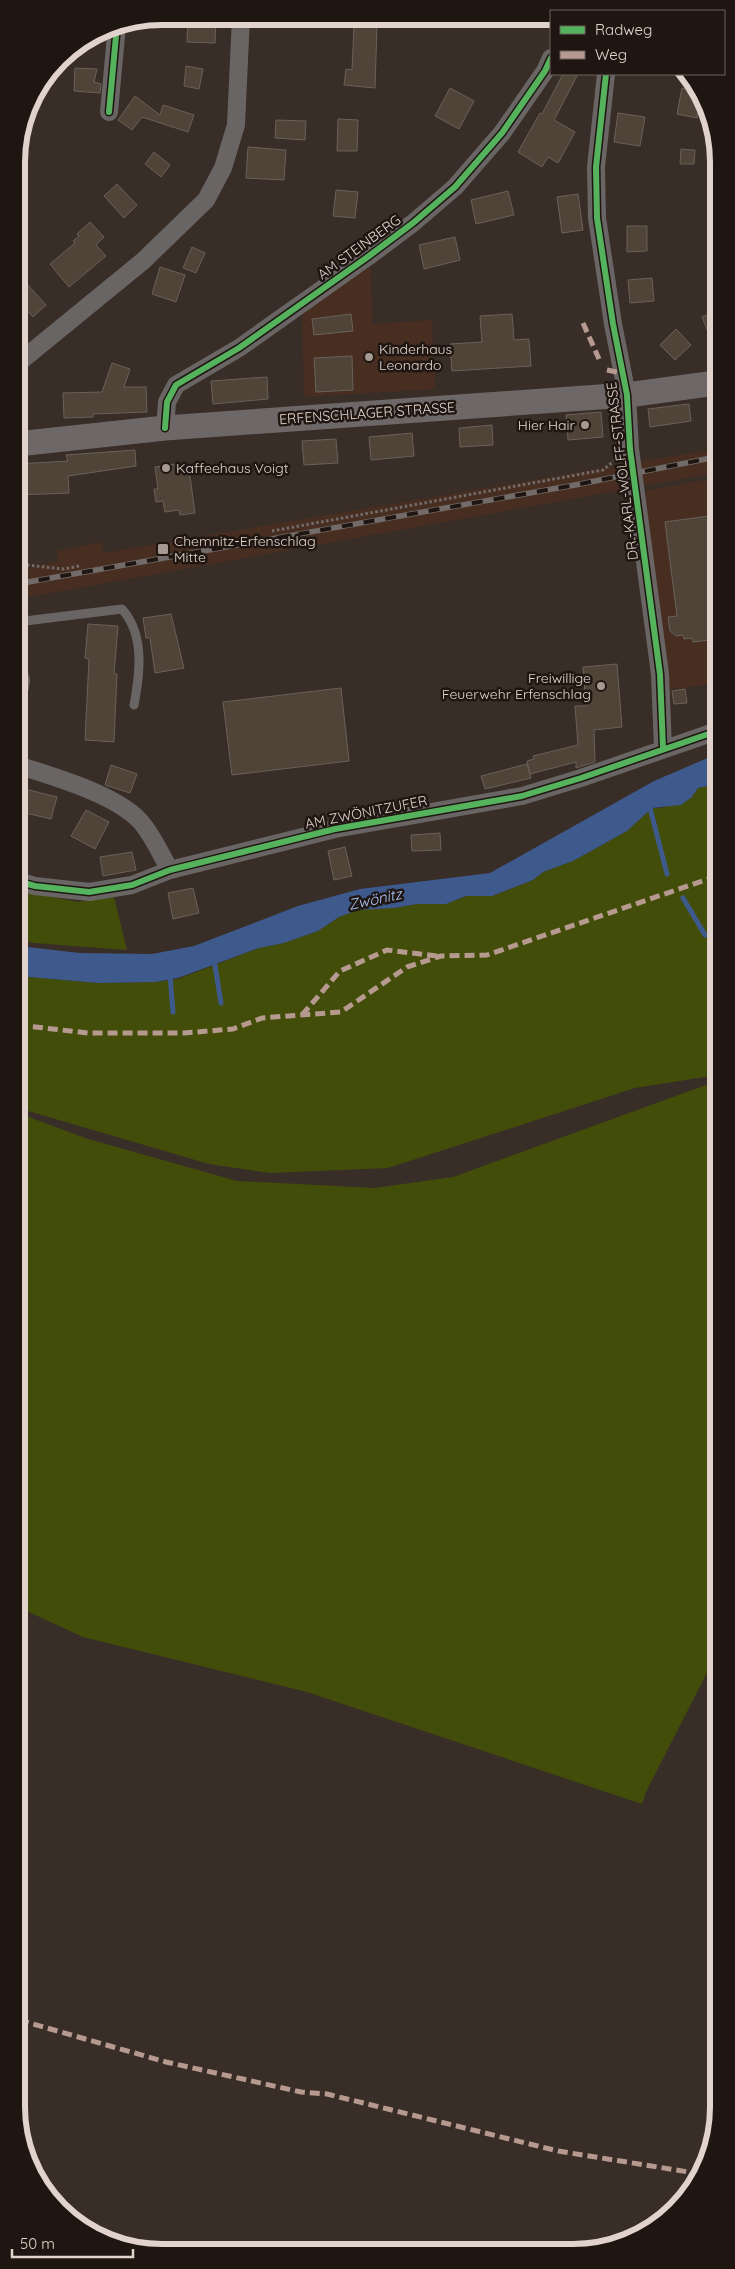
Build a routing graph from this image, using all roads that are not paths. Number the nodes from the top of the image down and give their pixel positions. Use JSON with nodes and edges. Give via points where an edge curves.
{"nodes":[{"id":1,"x":241,"y":25,"type":"edge"},
{"id":2,"x":116,"y":33,"type":"edge"},
{"id":3,"x":550,"y":60,"type":"edge"},
{"id":4,"x":606,"y":75,"type":"edge"},
{"id":5,"x":108,"y":112,"type":"dead end"},
{"id":6,"x":25,"y":357,"type":"edge"},
{"id":7,"x":710,"y":384,"type":"edge"},
{"id":8,"x":627,"y":395,"type":"junction"},
{"id":9,"x":164,"y":428,"type":"junction"},
{"id":10,"x":25,"y":443,"type":"edge"},
{"id":11,"x":25,"y":621,"type":"edge"},
{"id":12,"x":134,"y":705,"type":"dead end"},
{"id":13,"x":710,"y":733,"type":"edge"},
{"id":14,"x":663,"y":748,"type":"junction"},
{"id":15,"x":25,"y":768,"type":"edge"},
{"id":16,"x":170,"y":870,"type":"junction"},
{"id":17,"x":25,"y":883,"type":"edge"}],
"edges":[{"from":1,"to":6,"type":"street","via":[[236,125],[223,168],[206,200],[143,261]]},
{"from":2,"to":5,"type":"street"},
{"from":3,"to":9,"type":"street","name":"AM STEINBERG","via":[[502,133],[455,188],[369,256],[239,348],[176,386],[167,402]]},
{"from":4,"to":8,"type":"street","name":"DR.-KARL-WOLFF-STRASSE","via":[[596,167],[597,218]]},
{"from":7,"to":8,"type":"main road","name":"ERFENSCHLAGER STRASSE"},
{"from":8,"to":9,"type":"main road","name":"ERFENSCHLAGER STRASSE"},
{"from":8,"to":14,"type":"street","name":"DR.-KARL-WOLFF-STRASSE","via":[[630,449],[660,674]]},
{"from":9,"to":10,"type":"main road","name":"ERFENSCHLAGER STRASSE"},
{"from":11,"to":12,"type":"lane","via":[[122,609],[131,620],[138,646],[140,676]]},
{"from":13,"to":14,"type":"street","name":"AM ZWÖNITZUFER"},
{"from":14,"to":16,"type":"street","name":"AM ZWÖNITZUFER","via":[[522,796],[335,829]]},
{"from":15,"to":16,"type":"street","via":[[122,805],[140,821]]},
{"from":16,"to":17,"type":"street","name":"AM ZWÖNITZUFER","via":[[132,885],[89,892]]}]}
